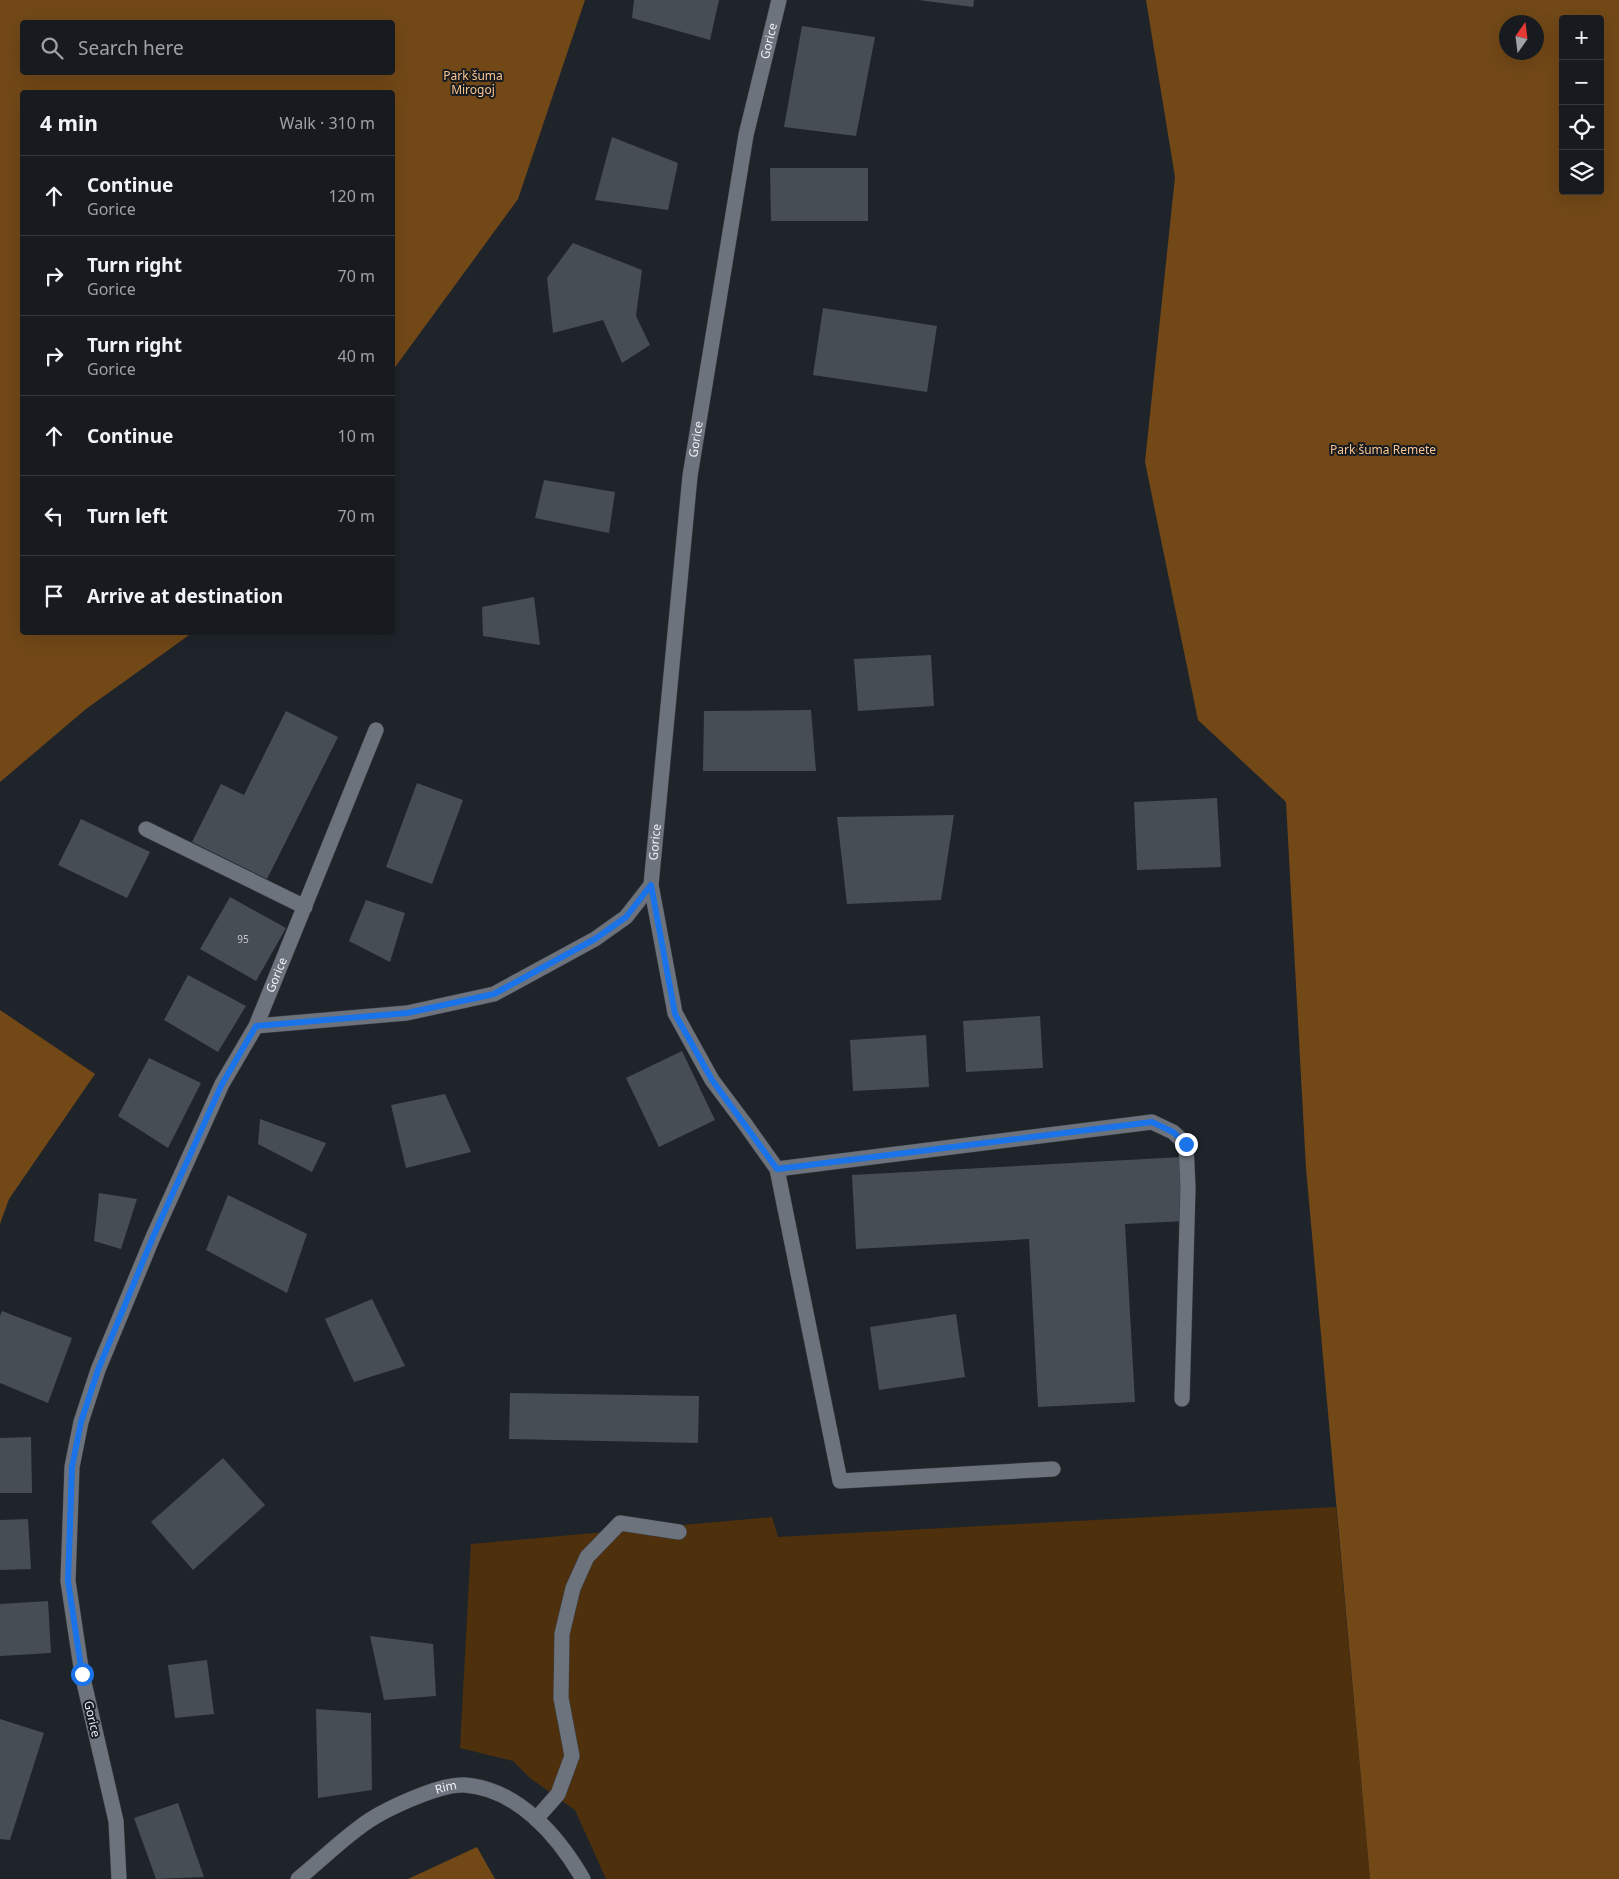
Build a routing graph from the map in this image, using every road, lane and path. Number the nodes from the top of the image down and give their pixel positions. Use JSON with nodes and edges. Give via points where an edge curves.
{"nodes":[{"id":1,"x":779,"y":0,"type":"edge"},
{"id":2,"x":376,"y":730,"type":"dead end"},
{"id":3,"x":146,"y":829,"type":"dead end"},
{"id":4,"x":651,"y":885,"type":"junction"},
{"id":5,"x":305,"y":907,"type":"junction"},
{"id":6,"x":256,"y":1026,"type":"junction"},
{"id":7,"x":777,"y":1169,"type":"junction"},
{"id":8,"x":1182,"y":1399,"type":"dead end"},
{"id":9,"x":1053,"y":1469,"type":"dead end"},
{"id":10,"x":679,"y":1532,"type":"dead end"},
{"id":11,"x":536,"y":1819,"type":"junction"},
{"id":12,"x":119,"y":1879,"type":"edge"},
{"id":13,"x":298,"y":1879,"type":"edge"},
{"id":14,"x":584,"y":1879,"type":"edge"}],
"edges":[{"from":1,"to":4,"type":"street","name":"Gorice","via":[[746,135],[690,476]]},
{"from":2,"to":5,"type":"street","name":"Gorice"},
{"from":3,"to":5,"type":"street"},
{"from":4,"to":6,"type":"street","via":[[626,917],[595,939],[494,994],[407,1013]]},
{"from":4,"to":7,"type":"street","name":"Gorice","via":[[675,1014],[712,1080]]},
{"from":5,"to":6,"type":"street","name":"Gorice"},
{"from":6,"to":12,"type":"street","name":"Gorice","via":[[222,1084],[153,1237],[98,1370],[81,1422],[72,1467],[68,1581],[82,1674],[116,1821]]},
{"from":7,"to":8,"type":"street","via":[[1152,1122],[1173,1132],[1186,1144],[1188,1188]]},
{"from":7,"to":9,"type":"street","via":[[840,1481]]},
{"from":10,"to":11,"type":"street","via":[[620,1523],[587,1557],[573,1588],[562,1634],[560,1698],[572,1756],[558,1794]]},
{"from":11,"to":13,"type":"street","name":"Rim","via":[[516,1801],[495,1792],[464,1785],[430,1792],[360,1826]]},
{"from":11,"to":14,"type":"street","name":"Rim","via":[[561,1846]]}]}
